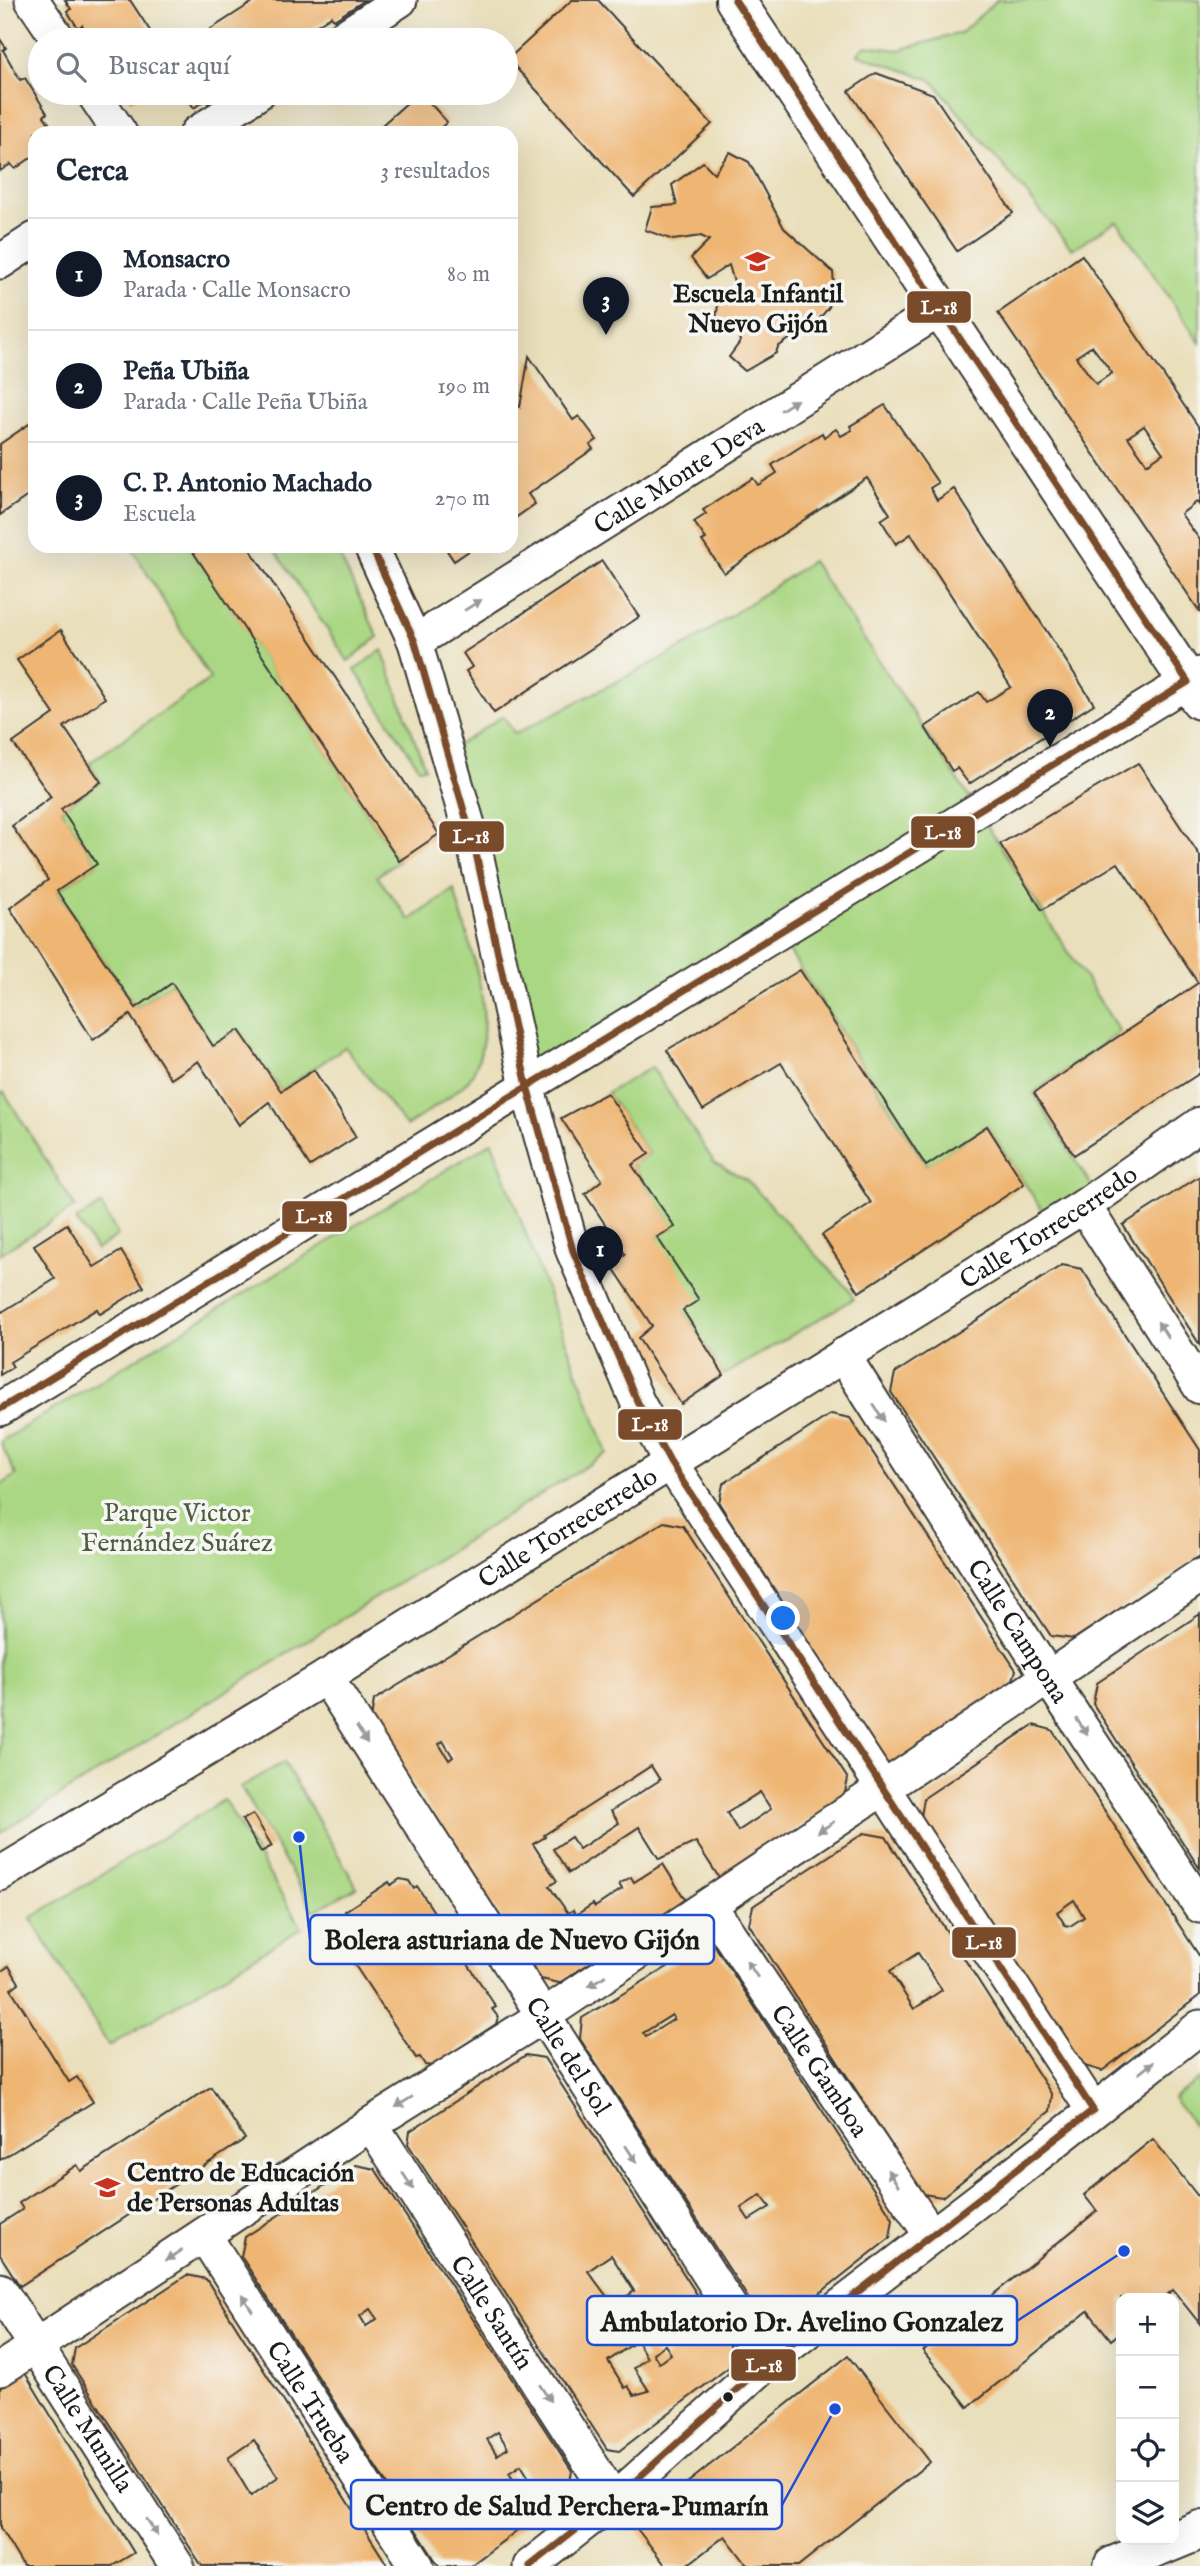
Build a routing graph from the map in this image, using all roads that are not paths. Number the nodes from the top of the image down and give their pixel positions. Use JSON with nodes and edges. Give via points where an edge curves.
{"nodes":[{"id":1,"x":32,"y":0,"type":"edge"},
{"id":2,"x":400,"y":0,"type":"edge"},
{"id":3,"x":735,"y":0,"type":"edge"},
{"id":4,"x":51,"y":28,"type":"edge"},
{"id":5,"x":357,"y":28,"type":"edge"},
{"id":6,"x":101,"y":105,"type":"edge"},
{"id":7,"x":240,"y":105,"type":"edge"},
{"id":8,"x":115,"y":126,"type":"edge"},
{"id":9,"x":208,"y":126,"type":"edge"},
{"id":10,"x":28,"y":244,"type":"edge"},
{"id":11,"x":0,"y":262,"type":"edge"},
{"id":12,"x":941,"y":309,"type":"junction"},
{"id":13,"x":374,"y":553,"type":"edge"},
{"id":14,"x":415,"y":642,"type":"junction"},
{"id":15,"x":1196,"y":686,"type":"edge"},
{"id":16,"x":527,"y":1087,"type":"junction"},
{"id":17,"x":1200,"y":1124,"type":"edge"},
{"id":18,"x":1084,"y":1206,"type":"junction"},
{"id":19,"x":843,"y":1355,"type":"junction"},
{"id":20,"x":1200,"y":1387,"type":"edge"},
{"id":21,"x":0,"y":1409,"type":"edge"},
{"id":22,"x":670,"y":1462,"type":"junction"},
{"id":23,"x":1200,"y":1576,"type":"edge"},
{"id":24,"x":1048,"y":1677,"type":"junction"},
{"id":25,"x":326,"y":1678,"type":"junction"},
{"id":26,"x":883,"y":1789,"type":"junction"},
{"id":27,"x":0,"y":1874,"type":"edge"},
{"id":28,"x":710,"y":1906,"type":"junction"},
{"id":29,"x":1200,"y":1906,"type":"edge"},
{"id":30,"x":543,"y":2017,"type":"junction"},
{"id":31,"x":1200,"y":2027,"type":"edge"},
{"id":32,"x":1093,"y":2109,"type":"junction"},
{"id":33,"x":371,"y":2124,"type":"junction"},
{"id":34,"x":204,"y":2235,"type":"junction"},
{"id":35,"x":931,"y":2235,"type":"junction"},
{"id":36,"x":0,"y":2290,"type":"edge"},
{"id":37,"x":18,"y":2357,"type":"edge"},
{"id":38,"x":766,"y":2363,"type":"junction"},
{"id":39,"x":614,"y":2500,"type":"junction"},
{"id":40,"x":1200,"y":2530,"type":"edge"},
{"id":41,"x":1200,"y":2553,"type":"edge"},
{"id":42,"x":177,"y":2566,"type":"edge"},
{"id":43,"x":418,"y":2566,"type":"edge"},
{"id":44,"x":530,"y":2566,"type":"edge"},
{"id":45,"x":1113,"y":2566,"type":"edge"},
{"id":46,"x":1180,"y":2566,"type":"edge"}],
"edges":[{"from":1,"to":4,"type":"street"},
{"from":2,"to":5,"type":"street"},
{"from":3,"to":12,"type":"main road"},
{"from":6,"to":8,"type":"street"},
{"from":7,"to":9,"type":"street"},
{"from":10,"to":11,"type":"street"},
{"from":14,"to":12,"type":"street","name":"Calle Monte Deva","one_way":true},
{"from":12,"to":15,"type":"main road"},
{"from":13,"to":14,"type":"street"},
{"from":14,"to":16,"type":"street","via":[[475,849]]},
{"from":15,"to":16,"type":"street"},
{"from":16,"to":21,"type":"street"},
{"from":16,"to":22,"type":"street","via":[[573,1251],[637,1401]]},
{"from":17,"to":18,"type":"street","name":"Calle Torrecerredo"},
{"from":18,"to":19,"type":"street","name":"Calle Torrecerredo"},
{"from":20,"to":18,"type":"street","one_way":true},
{"from":19,"to":22,"type":"street","name":"Calle Torrecerredo"},
{"from":19,"to":24,"type":"street","name":"Calle Campona","one_way":true},
{"from":22,"to":25,"type":"street","name":"Calle Torrecerredo"},
{"from":22,"to":26,"type":"street"},
{"from":23,"to":24,"type":"street"},
{"from":24,"to":26,"type":"street"},
{"from":24,"to":29,"type":"street","name":"Calle Campona","one_way":true},
{"from":25,"to":27,"type":"street","name":"Calle Torrecerredo"},
{"from":25,"to":30,"type":"street","name":"Calle del Sol","one_way":true},
{"from":26,"to":28,"type":"street","one_way":true},
{"from":26,"to":32,"type":"street"},
{"from":28,"to":30,"type":"street","one_way":true},
{"from":35,"to":28,"type":"street","name":"Calle Gamboa","one_way":true},
{"from":30,"to":33,"type":"street","one_way":true},
{"from":30,"to":38,"type":"street","name":"Calle del Sol","one_way":true},
{"from":32,"to":31,"type":"street","one_way":true},
{"from":32,"to":35,"type":"street"},
{"from":33,"to":34,"type":"street"},
{"from":33,"to":39,"type":"street","name":"Calle Santín","one_way":true},
{"from":34,"to":37,"type":"street","one_way":true},
{"from":43,"to":34,"type":"street","name":"Calle Trueba","one_way":true},
{"from":35,"to":38,"type":"street"},
{"from":36,"to":37,"type":"street","name":"Calle Munilla"},
{"from":37,"to":42,"type":"street","name":"Calle Munilla","one_way":true},
{"from":38,"to":39,"type":"street"},
{"from":39,"to":44,"type":"street"},
{"from":40,"to":45,"type":"main road"},
{"from":41,"to":46,"type":"main road"}]}
